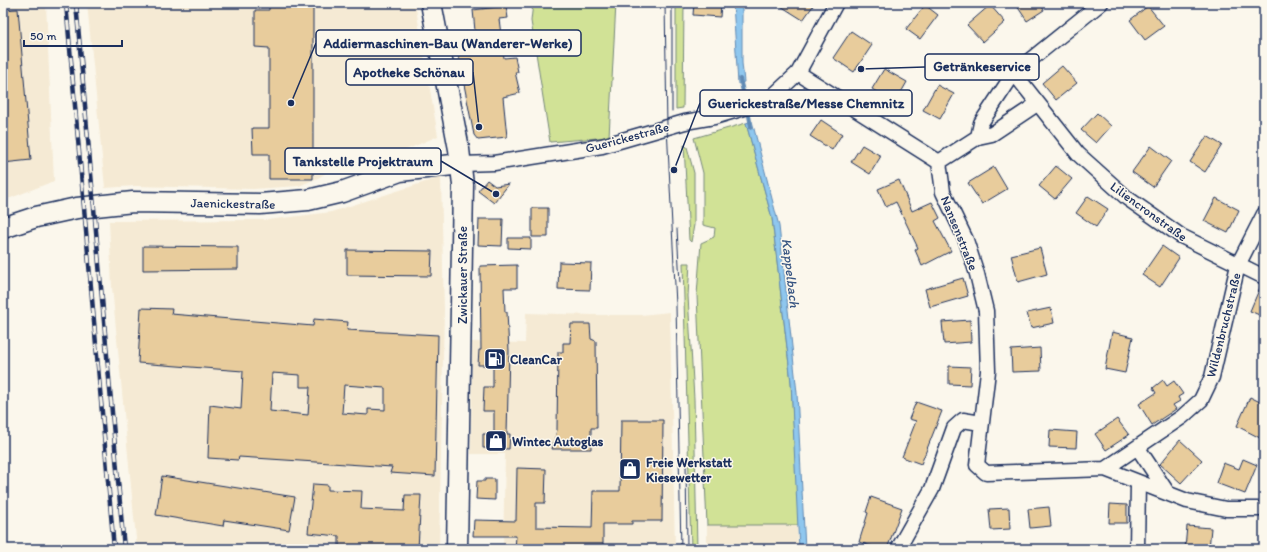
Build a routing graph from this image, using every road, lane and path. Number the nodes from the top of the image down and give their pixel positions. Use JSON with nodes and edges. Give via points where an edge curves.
{"nodes":[{"id":1,"x":431,"y":3,"type":"edge"},
{"id":2,"x":836,"y":3,"type":"edge"},
{"id":3,"x":1101,"y":3,"type":"edge"},
{"id":4,"x":798,"y":73,"type":"junction"},
{"id":5,"x":1014,"y":73,"type":"junction"},
{"id":6,"x":1037,"y":104,"type":"junction"},
{"id":7,"x":978,"y":137,"type":"junction"},
{"id":8,"x":939,"y":162,"type":"junction"},
{"id":9,"x":461,"y":164,"type":"junction"},
{"id":10,"x":1264,"y":214,"type":"edge"},
{"id":11,"x":3,"y":228,"type":"edge"},
{"id":12,"x":1238,"y":265,"type":"junction"},
{"id":13,"x":1264,"y":277,"type":"edge"},
{"id":14,"x":981,"y":422,"type":"junction"},
{"id":15,"x":1138,"y":448,"type":"junction"},
{"id":16,"x":1105,"y":470,"type":"junction"},
{"id":17,"x":1138,"y":482,"type":"junction"},
{"id":18,"x":1168,"y":492,"type":"junction"},
{"id":19,"x":1264,"y":509,"type":"edge"},
{"id":20,"x":457,"y":549,"type":"edge"},
{"id":21,"x":898,"y":549,"type":"edge"},
{"id":22,"x":1137,"y":549,"type":"edge"}],
"edges":[{"from":1,"to":9,"type":"main road","name":"Zwickauer Straße"},
{"from":2,"to":4,"type":"street","name":"Guerickestraße"},
{"from":3,"to":5,"type":"street"},
{"from":4,"to":8,"type":"street"},
{"from":4,"to":9,"type":"street","name":"Guerickestraße","via":[[773,96],[740,110],[588,148],[494,163]]},
{"from":5,"to":6,"type":"street","name":"Liliencronstraße"},
{"from":5,"to":7,"type":"street","via":[[981,123]]},
{"from":6,"to":7,"type":"street","via":[[992,134]]},
{"from":6,"to":12,"type":"street","name":"Liliencronstraße","via":[[1078,154],[1127,198],[1181,236]]},
{"from":7,"to":8,"type":"street"},
{"from":8,"to":14,"type":"street","name":"Nansenstraße","via":[[943,192],[966,240],[986,311],[988,371]]},
{"from":9,"to":11,"type":"main road","name":"Jaenickestraße","via":[[400,171],[342,192],[308,200],[260,204],[126,202],[61,211]]},
{"from":9,"to":20,"type":"main road","name":"Zwickauer Straße","via":[[462,278]]},
{"from":10,"to":12,"type":"street","name":"Wildenbruchstraße"},
{"from":12,"to":13,"type":"street","name":"Liliencronstraße"},
{"from":12,"to":15,"type":"street","name":"Wildenbruchstraße","via":[[1212,377],[1201,400],[1182,417]]},
{"from":14,"to":16,"type":"street","name":"Nansenstraße","via":[[977,465],[986,473]]},
{"from":14,"to":21,"type":"street","via":[[963,420],[954,428],[932,489]]},
{"from":15,"to":16,"type":"street","name":"Wildenbruchstraße"},
{"from":15,"to":18,"type":"street"},
{"from":16,"to":17,"type":"street"},
{"from":17,"to":18,"type":"street"},
{"from":17,"to":22,"type":"street"},
{"from":18,"to":19,"type":"street","via":[[1187,501],[1226,509]]}]}
